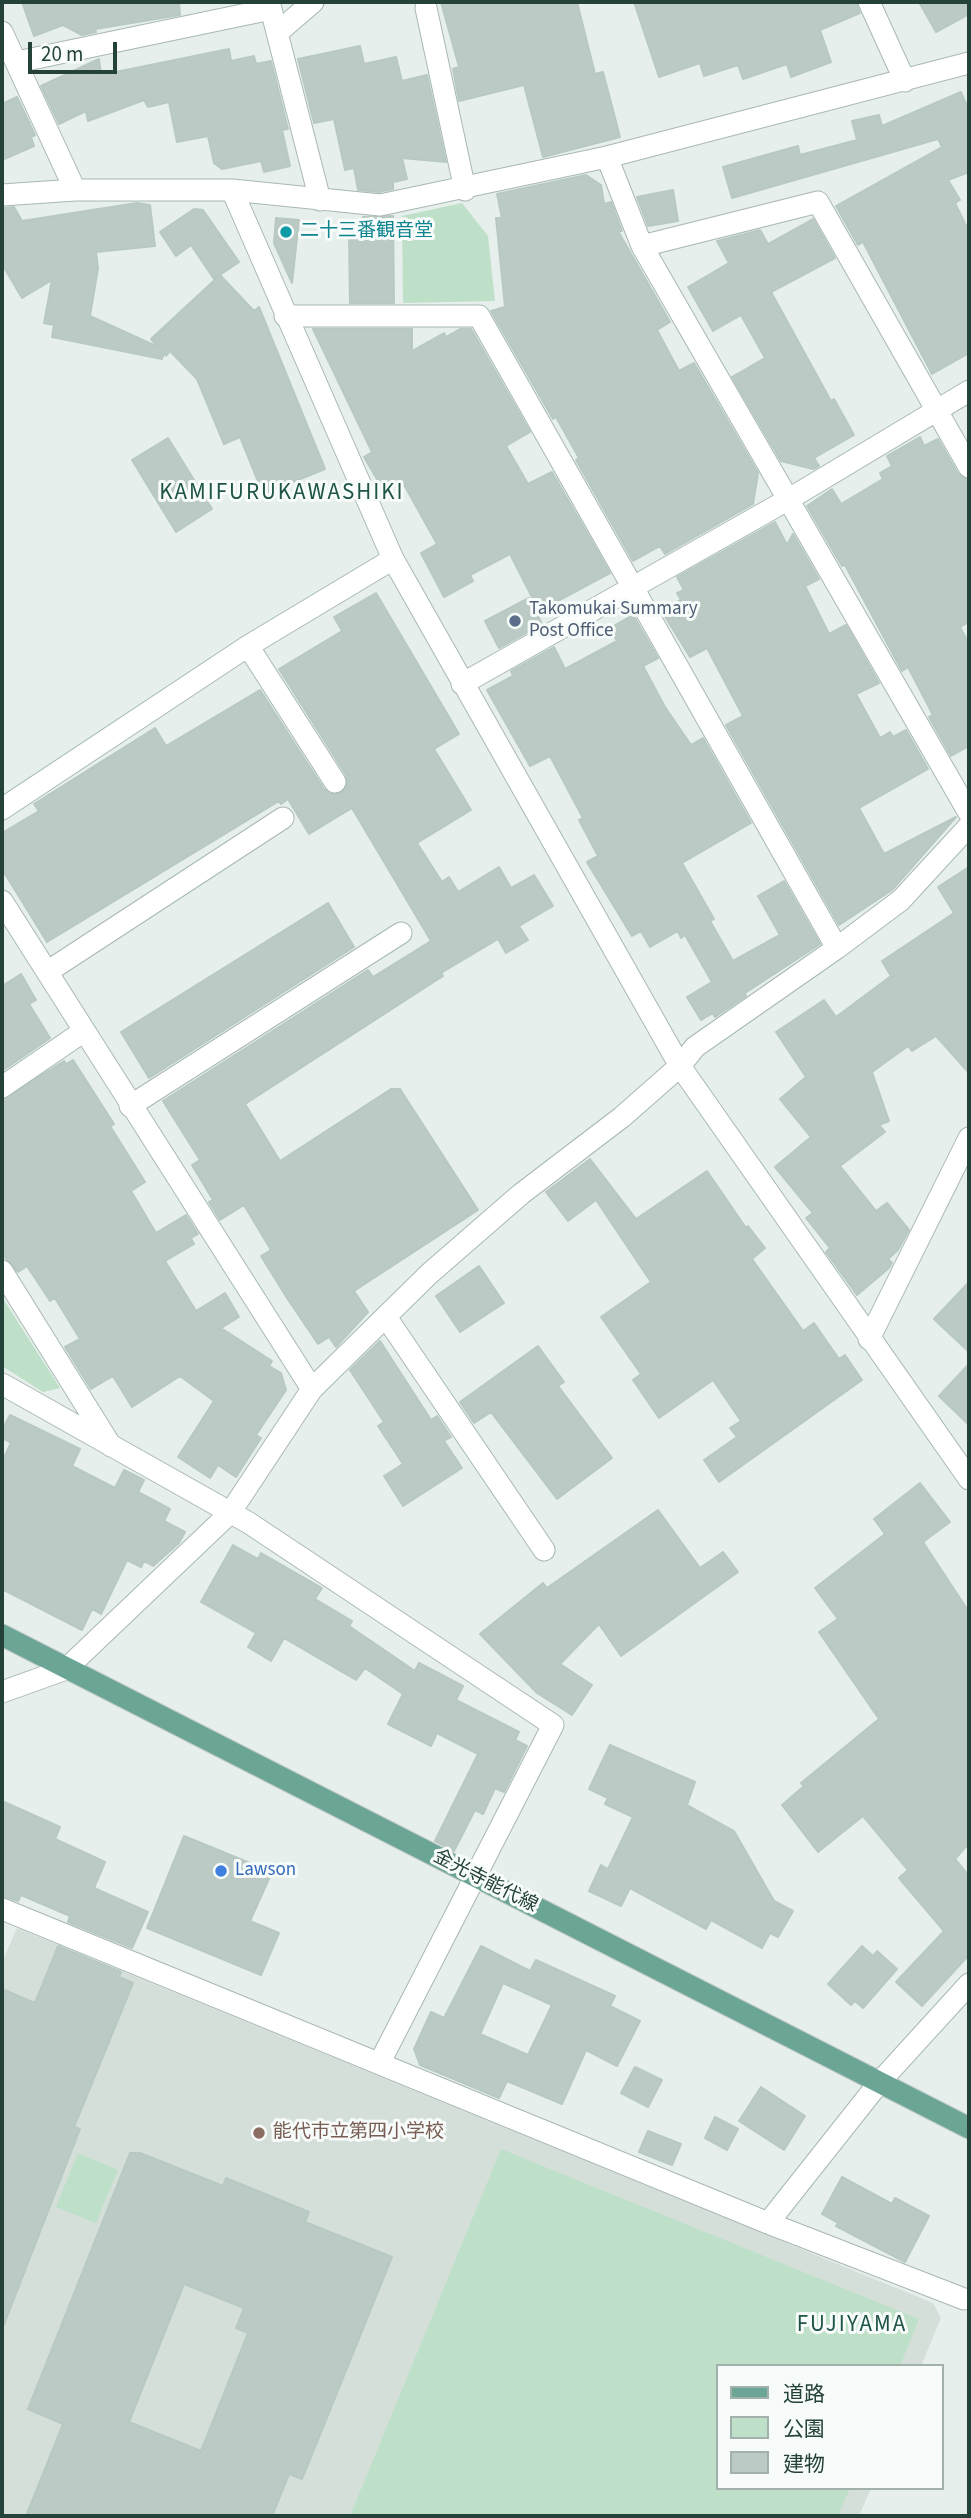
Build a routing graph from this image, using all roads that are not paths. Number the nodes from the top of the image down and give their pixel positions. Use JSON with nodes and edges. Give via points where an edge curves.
{"nodes":[{"id":1,"x":313,"y":2,"type":"edge"},
{"id":2,"x":869,"y":2,"type":"edge"},
{"id":3,"x":269,"y":5,"type":"edge"},
{"id":4,"x":426,"y":8,"type":"dead end"},
{"id":5,"x":2,"y":32,"type":"edge"},
{"id":6,"x":277,"y":33,"type":"junction"},
{"id":7,"x":17,"y":62,"type":"junction"},
{"id":8,"x":969,"y":64,"type":"edge"},
{"id":9,"x":905,"y":81,"type":"junction"},
{"id":10,"x":607,"y":157,"type":"junction"},
{"id":11,"x":75,"y":190,"type":"junction"},
{"id":12,"x":232,"y":190,"type":"junction"},
{"id":13,"x":465,"y":190,"type":"junction"},
{"id":14,"x":2,"y":195,"type":"edge"},
{"id":15,"x":320,"y":200,"type":"junction"},
{"id":16,"x":642,"y":246,"type":"junction"},
{"id":17,"x":285,"y":316,"type":"junction"},
{"id":18,"x":969,"y":391,"type":"edge"},
{"id":19,"x":937,"y":410,"type":"junction"},
{"id":20,"x":969,"y":467,"type":"edge"},
{"id":21,"x":789,"y":499,"type":"junction"},
{"id":22,"x":393,"y":559,"type":"junction"},
{"id":23,"x":634,"y":585,"type":"junction"},
{"id":24,"x":248,"y":646,"type":"junction"},
{"id":25,"x":462,"y":684,"type":"junction"},
{"id":26,"x":335,"y":782,"type":"dead end"},
{"id":27,"x":2,"y":809,"type":"edge"},
{"id":28,"x":969,"y":813,"type":"edge"},
{"id":29,"x":282,"y":818,"type":"dead end"},
{"id":30,"x":969,"y":826,"type":"edge"},
{"id":31,"x":2,"y":901,"type":"edge"},
{"id":32,"x":401,"y":933,"type":"dead end"},
{"id":33,"x":837,"y":948,"type":"junction"},
{"id":34,"x":47,"y":972,"type":"junction"},
{"id":35,"x":84,"y":1031,"type":"junction"},
{"id":36,"x":680,"y":1066,"type":"junction"},
{"id":37,"x":2,"y":1087,"type":"edge"},
{"id":38,"x":130,"y":1106,"type":"junction"},
{"id":39,"x":969,"y":1138,"type":"edge"},
{"id":40,"x":2,"y":1270,"type":"edge"},
{"id":41,"x":386,"y":1317,"type":"junction"},
{"id":42,"x":869,"y":1339,"type":"junction"},
{"id":43,"x":2,"y":1384,"type":"edge"},
{"id":44,"x":312,"y":1389,"type":"junction"},
{"id":45,"x":113,"y":1448,"type":"junction"},
{"id":46,"x":969,"y":1479,"type":"edge"},
{"id":47,"x":230,"y":1513,"type":"junction"},
{"id":48,"x":544,"y":1550,"type":"dead end"},
{"id":49,"x":2,"y":1635,"type":"edge"},
{"id":50,"x":66,"y":1670,"type":"junction"},
{"id":51,"x":2,"y":1692,"type":"edge"},
{"id":52,"x":477,"y":1878,"type":"junction"},
{"id":53,"x":2,"y":1909,"type":"edge"},
{"id":54,"x":969,"y":1984,"type":"edge"},
{"id":55,"x":380,"y":2062,"type":"junction"},
{"id":56,"x":878,"y":2084,"type":"junction"},
{"id":57,"x":969,"y":2128,"type":"edge"},
{"id":58,"x":768,"y":2223,"type":"junction"},
{"id":59,"x":964,"y":2299,"type":"dead end"}],
"edges":[{"from":1,"to":6,"type":"street"},
{"from":2,"to":9,"type":"street"},
{"from":3,"to":6,"type":"street"},
{"from":3,"to":7,"type":"street"},
{"from":4,"to":13,"type":"street"},
{"from":5,"to":7,"type":"street"},
{"from":6,"to":15,"type":"street"},
{"from":7,"to":11,"type":"street"},
{"from":8,"to":9,"type":"street"},
{"from":9,"to":10,"type":"street"},
{"from":10,"to":13,"type":"street"},
{"from":10,"to":16,"type":"street"},
{"from":11,"to":12,"type":"street"},
{"from":11,"to":14,"type":"street"},
{"from":12,"to":15,"type":"street"},
{"from":12,"to":17,"type":"street"},
{"from":13,"to":15,"type":"street","via":[[380,205]]},
{"from":16,"to":19,"type":"street","via":[[818,202]]},
{"from":16,"to":21,"type":"street"},
{"from":17,"to":22,"type":"street"},
{"from":17,"to":23,"type":"street","via":[[479,316]]},
{"from":18,"to":19,"type":"street"},
{"from":19,"to":20,"type":"street"},
{"from":19,"to":21,"type":"street"},
{"from":21,"to":23,"type":"street"},
{"from":21,"to":28,"type":"street"},
{"from":22,"to":24,"type":"street"},
{"from":22,"to":25,"type":"street"},
{"from":23,"to":25,"type":"street"},
{"from":23,"to":33,"type":"street"},
{"from":24,"to":26,"type":"street"},
{"from":24,"to":27,"type":"street"},
{"from":25,"to":36,"type":"street"},
{"from":29,"to":34,"type":"street"},
{"from":30,"to":33,"type":"street","via":[[901,900]]},
{"from":31,"to":34,"type":"street"},
{"from":32,"to":38,"type":"street"},
{"from":33,"to":36,"type":"street","via":[[695,1047]]},
{"from":34,"to":35,"type":"street"},
{"from":35,"to":37,"type":"street"},
{"from":35,"to":38,"type":"street"},
{"from":36,"to":41,"type":"street","via":[[521,1194]]},
{"from":36,"to":42,"type":"street"},
{"from":38,"to":44,"type":"street"},
{"from":39,"to":42,"type":"street"},
{"from":40,"to":45,"type":"street"},
{"from":41,"to":44,"type":"street"},
{"from":41,"to":48,"type":"street"},
{"from":42,"to":46,"type":"street"},
{"from":43,"to":45,"type":"street"},
{"from":44,"to":47,"type":"street"},
{"from":45,"to":47,"type":"street"},
{"from":47,"to":50,"type":"street"},
{"from":47,"to":52,"type":"street","via":[[553,1725]]},
{"from":49,"to":50,"type":"main road","name":"金光寺能代線"},
{"from":50,"to":51,"type":"street"},
{"from":50,"to":52,"type":"main road","name":"金光寺能代線"},
{"from":52,"to":55,"type":"street"},
{"from":52,"to":56,"type":"main road","name":"金光寺能代線"},
{"from":53,"to":55,"type":"street"},
{"from":54,"to":56,"type":"street"},
{"from":55,"to":58,"type":"street"},
{"from":56,"to":57,"type":"main road","name":"金光寺能代線"},
{"from":56,"to":58,"type":"street"},
{"from":58,"to":59,"type":"street"}]}
